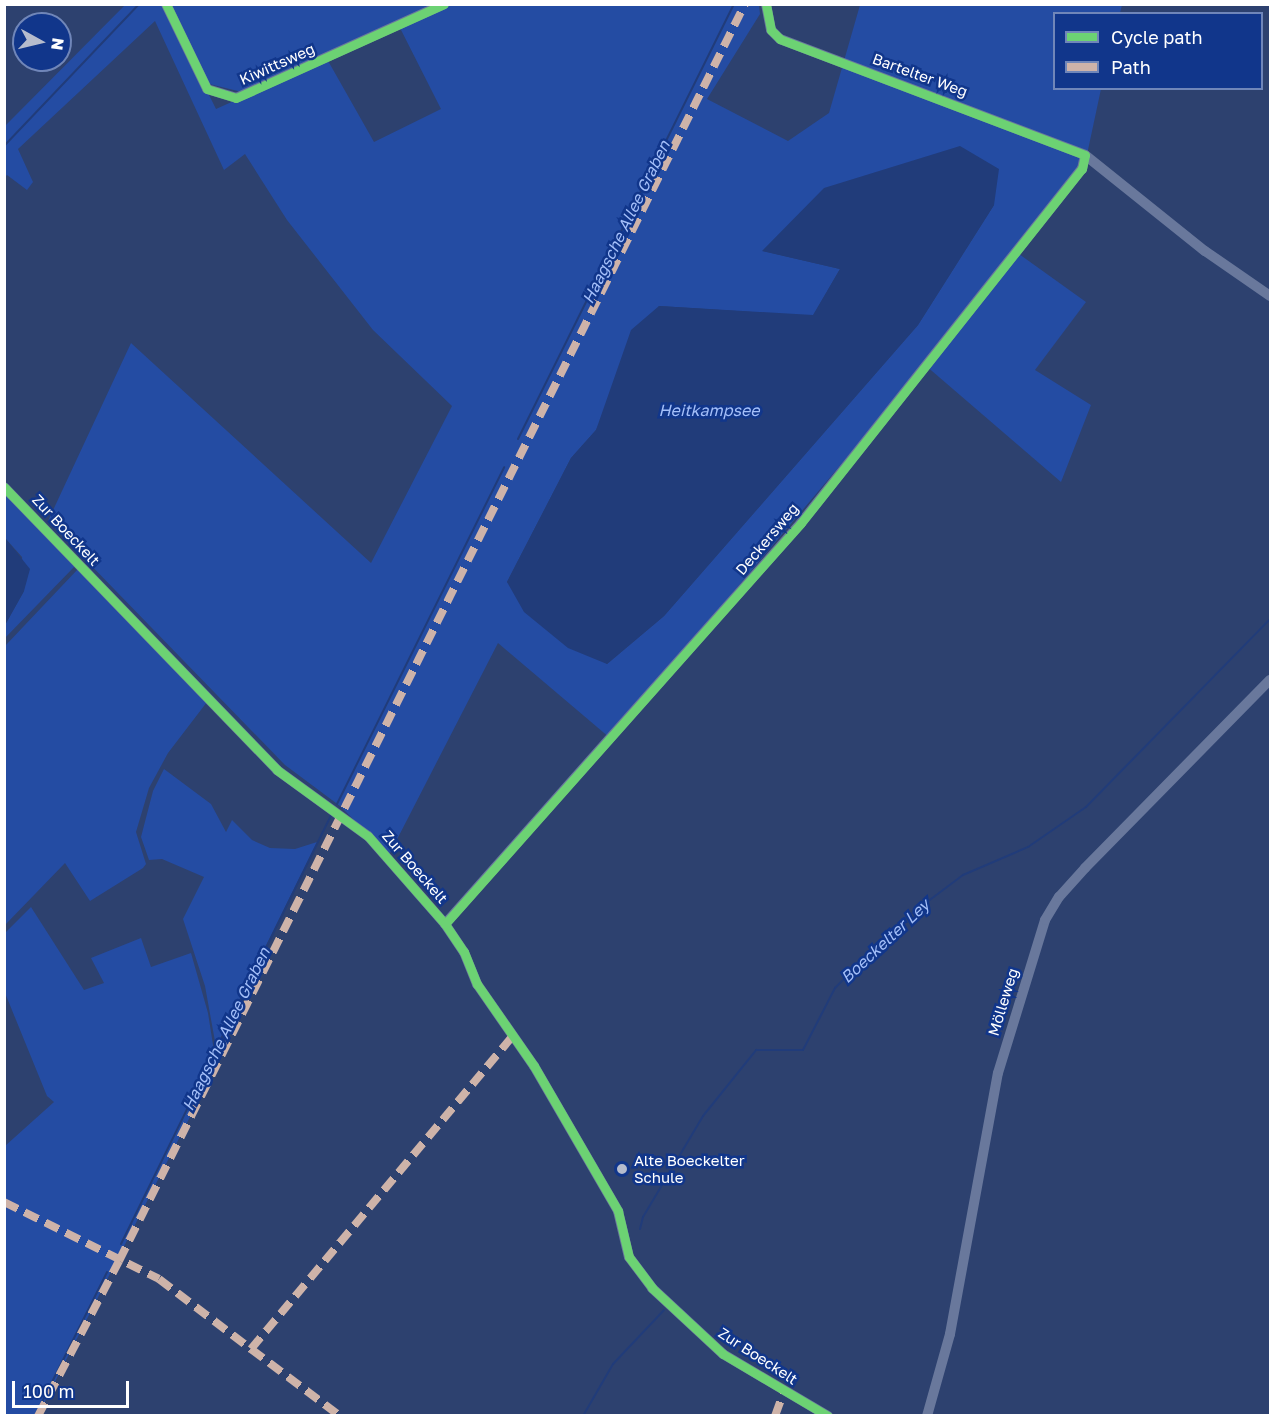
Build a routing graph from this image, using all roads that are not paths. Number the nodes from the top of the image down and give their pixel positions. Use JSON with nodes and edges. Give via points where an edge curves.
{"nodes":[{"id":1,"x":166,"y":4,"type":"edge"},
{"id":2,"x":444,"y":4,"type":"edge"},
{"id":3,"x":766,"y":4,"type":"edge"},
{"id":4,"x":1085,"y":154,"type":"junction"},
{"id":5,"x":1270,"y":296,"type":"edge"},
{"id":6,"x":4,"y":486,"type":"edge"},
{"id":7,"x":1270,"y":680,"type":"edge"},
{"id":8,"x":445,"y":924,"type":"junction"},
{"id":9,"x":828,"y":1416,"type":"edge"},
{"id":10,"x":927,"y":1416,"type":"edge"}],
"edges":[{"from":1,"to":2,"type":"street","name":"Kiwittsweg","via":[[207,89],[236,98]]},
{"from":3,"to":4,"type":"street","name":"Bartelter Weg","via":[[771,30],[780,39]]},
{"from":4,"to":5,"type":"street","name":"Bartelter Weg","via":[[1205,251]]},
{"from":4,"to":8,"type":"street","name":"Deckersweg","via":[[1082,169],[801,523]]},
{"from":6,"to":8,"type":"street","name":"Zur Boeckelt","via":[[277,770],[368,836]]},
{"from":7,"to":10,"type":"street","name":"Mölleweg","via":[[1085,868],[1045,920],[998,1073],[950,1334]]},
{"from":8,"to":9,"type":"street","name":"Zur Boeckelt","via":[[464,952],[477,984],[534,1066],[618,1211],[629,1257],[652,1288],[723,1354]]}]}
